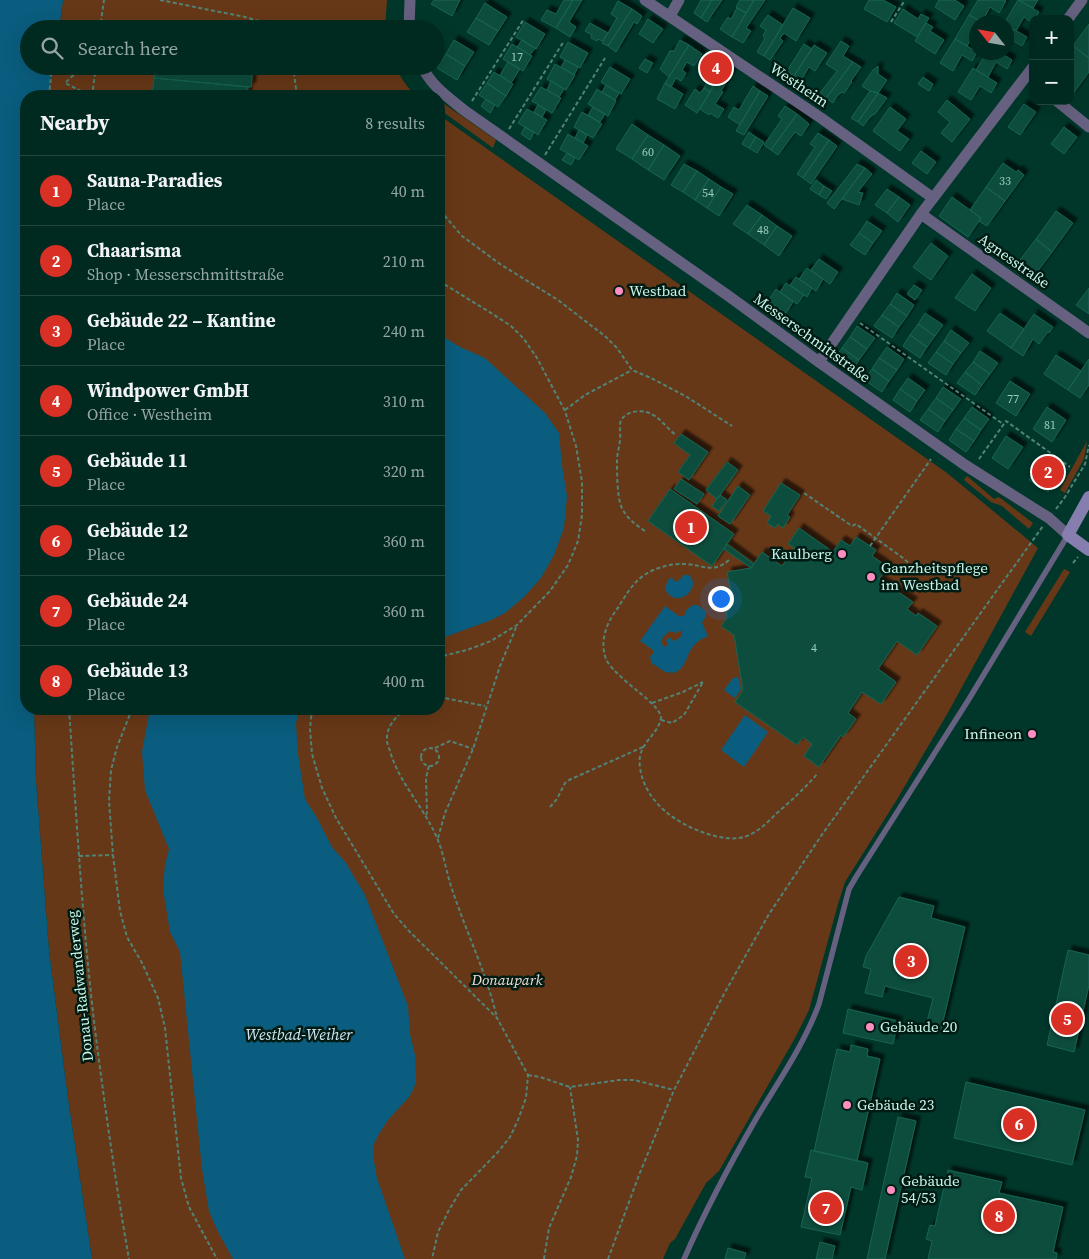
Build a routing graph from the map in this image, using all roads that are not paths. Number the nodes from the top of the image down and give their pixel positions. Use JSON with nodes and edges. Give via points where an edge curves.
{"nodes":[{"id":1,"x":410,"y":0,"type":"edge"},
{"id":2,"x":645,"y":0,"type":"edge"},
{"id":3,"x":679,"y":0,"type":"edge"},
{"id":4,"x":1082,"y":0,"type":"edge"},
{"id":5,"x":1089,"y":6,"type":"edge"},
{"id":6,"x":1071,"y":15,"type":"edge"},
{"id":7,"x":670,"y":16,"type":"junction"},
{"id":8,"x":409,"y":20,"type":"edge"},
{"id":9,"x":428,"y":75,"type":"edge"},
{"id":10,"x":1029,"y":76,"type":"edge"},
{"id":11,"x":439,"y":90,"type":"edge"},
{"id":12,"x":445,"y":95,"type":"edge"},
{"id":13,"x":1062,"y":105,"type":"edge"},
{"id":14,"x":1089,"y":127,"type":"edge"},
{"id":15,"x":933,"y":198,"type":"junction"},
{"id":16,"x":921,"y":214,"type":"junction"},
{"id":17,"x":1089,"y":333,"type":"edge"},
{"id":18,"x":819,"y":362,"type":"junction"},
{"id":19,"x":1089,"y":497,"type":"edge"},
{"id":20,"x":1068,"y":535,"type":"junction"},
{"id":21,"x":1089,"y":550,"type":"edge"},
{"id":22,"x":684,"y":1259,"type":"edge"}],
"edges":[{"from":1,"to":8,"type":"street"},
{"from":2,"to":7,"type":"street","name":"Westheim"},
{"from":3,"to":7,"type":"street"},
{"from":4,"to":5,"type":"lane"},
{"from":4,"to":6,"type":"street"},
{"from":7,"to":15,"type":"street","name":"Westheim","via":[[822,118]]},
{"from":9,"to":11,"type":"street","name":"Messerschmittstraße"},
{"from":10,"to":15,"type":"street"},
{"from":12,"to":18,"type":"street","name":"Messerschmittstraße"},
{"from":13,"to":14,"type":"street"},
{"from":15,"to":16,"type":"street"},
{"from":16,"to":17,"type":"street","name":"Agnesstraße"},
{"from":16,"to":18,"type":"street"},
{"from":18,"to":20,"type":"street","name":"Messerschmittstraße","via":[[972,469],[1049,518]]},
{"from":19,"to":20,"type":"street"},
{"from":20,"to":21,"type":"street"},
{"from":20,"to":22,"type":"lane","via":[[849,889],[813,1022],[741,1145]]}]}
